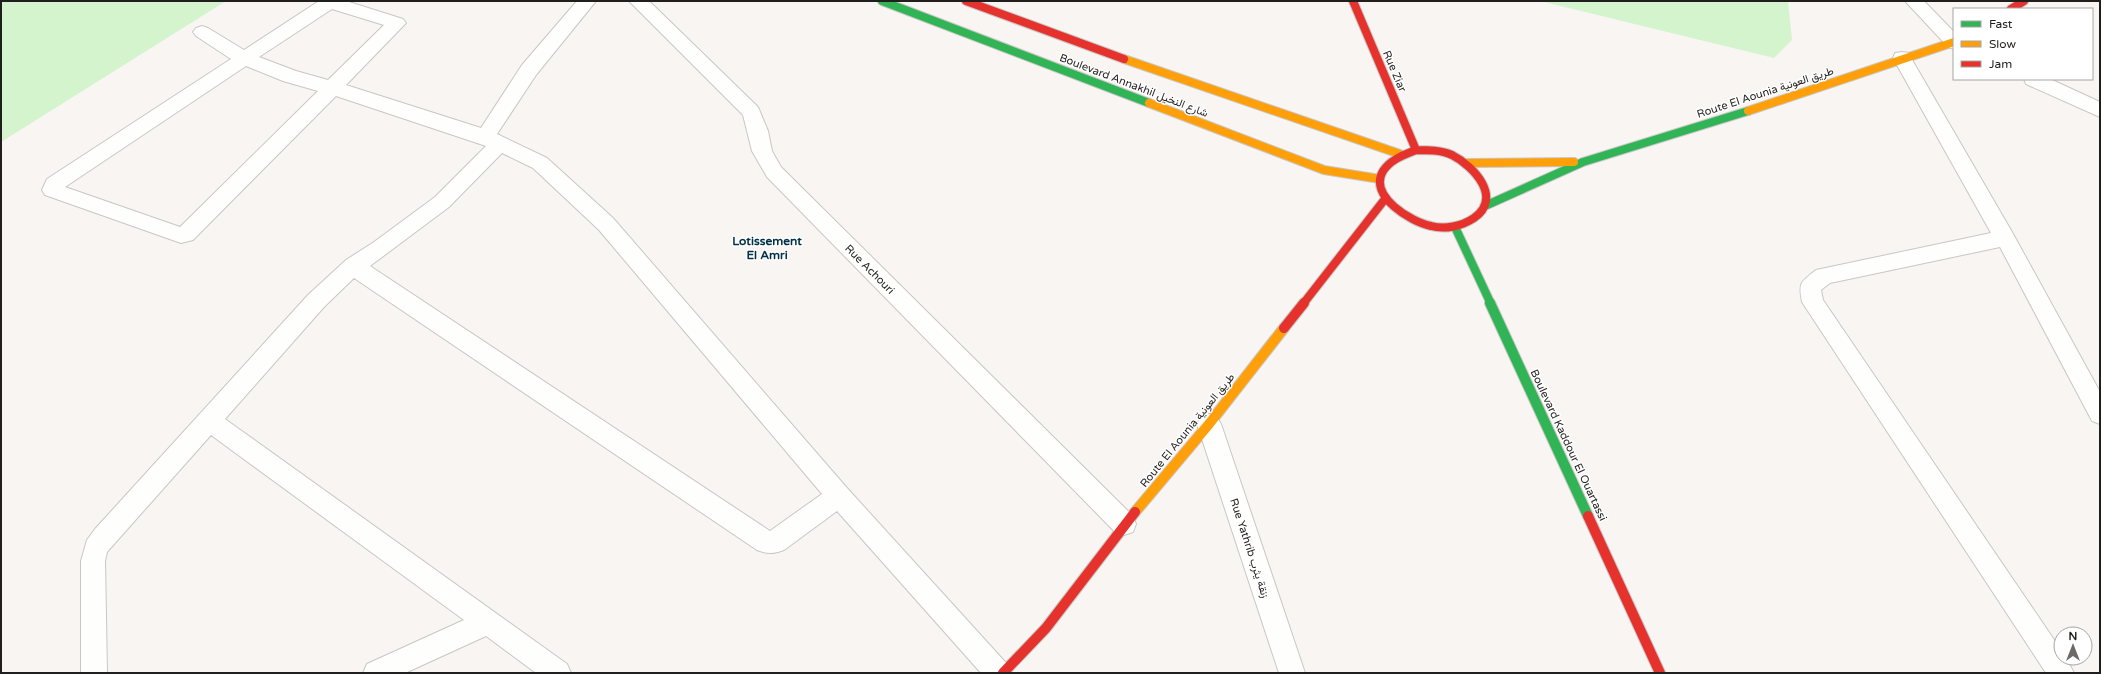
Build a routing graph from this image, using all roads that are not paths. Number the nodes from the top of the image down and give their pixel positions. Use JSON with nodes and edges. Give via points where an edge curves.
{"nodes":[{"id":1,"x":587,"y":1,"type":"edge"},
{"id":2,"x":638,"y":1,"type":"edge"},
{"id":3,"x":882,"y":1,"type":"edge"},
{"id":4,"x":966,"y":1,"type":"edge"},
{"id":5,"x":1353,"y":1,"type":"edge"},
{"id":6,"x":1914,"y":1,"type":"edge"},
{"id":7,"x":2024,"y":1,"type":"edge"},
{"id":8,"x":2013,"y":8,"type":"edge"},
{"id":9,"x":202,"y":32,"type":"dead end"},
{"id":10,"x":1953,"y":41,"type":"edge"},
{"id":11,"x":1953,"y":42,"type":"edge"},
{"id":12,"x":1902,"y":58,"type":"junction"},
{"id":13,"x":245,"y":59,"type":"junction"},
{"id":14,"x":2035,"y":80,"type":"edge"},
{"id":15,"x":332,"y":89,"type":"junction"},
{"id":16,"x":2100,"y":110,"type":"edge"},
{"id":17,"x":493,"y":140,"type":"junction"},
{"id":18,"x":1416,"y":150,"type":"junction"},
{"id":19,"x":1400,"y":154,"type":"junction"},
{"id":20,"x":1583,"y":162,"type":"junction"},
{"id":21,"x":1467,"y":163,"type":"junction"},
{"id":22,"x":1380,"y":179,"type":"junction"},
{"id":23,"x":1385,"y":199,"type":"junction"},
{"id":24,"x":1487,"y":205,"type":"junction"},
{"id":25,"x":1455,"y":227,"type":"junction"},
{"id":26,"x":2005,"y":238,"type":"junction"},
{"id":27,"x":354,"y":266,"type":"junction"},
{"id":28,"x":2100,"y":414,"type":"edge"},
{"id":29,"x":210,"y":420,"type":"junction"},
{"id":30,"x":1209,"y":424,"type":"junction"},
{"id":31,"x":838,"y":496,"type":"junction"},
{"id":32,"x":1124,"y":524,"type":"junction"},
{"id":33,"x":488,"y":622,"type":"junction"},
{"id":34,"x":94,"y":673,"type":"edge"},
{"id":35,"x":376,"y":673,"type":"edge"},
{"id":36,"x":558,"y":673,"type":"edge"},
{"id":37,"x":998,"y":673,"type":"edge"},
{"id":38,"x":1003,"y":673,"type":"edge"},
{"id":39,"x":1292,"y":673,"type":"edge"},
{"id":40,"x":1660,"y":673,"type":"edge"},
{"id":41,"x":2061,"y":673,"type":"edge"}],
"edges":[{"from":1,"to":17,"type":"street","via":[[529,70]]},
{"from":2,"to":32,"type":"street","name":"Rue Achouri","via":[[751,112],[762,151],[774,172]]},
{"from":3,"to":22,"type":"main road","name":"Boulevard Annakhil شارع النخيل","via":[[1324,170]]},
{"from":4,"to":19,"type":"main road","name":"Boulevard Annakhil شارع النخيل","via":[[1171,77]]},
{"from":5,"to":18,"type":"main road","name":"Rue Ziar"},
{"from":6,"to":10,"type":"street"},
{"from":7,"to":8,"type":"main road"},
{"from":9,"to":13,"type":"street"},
{"from":11,"to":12,"type":"main road","name":"Route El Aounia طريق العونية"},
{"from":12,"to":20,"type":"main road","name":"Route El Aounia طريق العونية","via":[[1736,115]]},
{"from":12,"to":26,"type":"street"},
{"from":13,"to":15,"type":"street"},
{"from":13,"to":15,"type":"street","via":[[327,3],[332,2],[397,21]]},
{"from":13,"to":15,"type":"street","via":[[54,184],[52,190],[183,236]]},
{"from":14,"to":16,"type":"street"},
{"from":15,"to":17,"type":"street"},
{"from":17,"to":27,"type":"street","via":[[442,202]]},
{"from":17,"to":31,"type":"street","via":[[540,163],[606,224]]},
{"from":18,"to":19,"type":"main road"},
{"from":18,"to":21,"type":"main road","via":[[1445,153]]},
{"from":19,"to":22,"type":"main road","via":[[1390,160],[1383,169]]},
{"from":20,"to":21,"type":"main road","name":"Route El Aounia طريق العونية"},
{"from":20,"to":24,"type":"main road","name":"Route El Aounia طريق العونية"},
{"from":21,"to":24,"type":"main road","via":[[1479,174],[1486,187]]},
{"from":22,"to":23,"type":"main road"},
{"from":23,"to":25,"type":"main road","via":[[1402,216],[1415,223],[1442,229]]},
{"from":23,"to":30,"type":"main road","name":"Route El Aounia طريق العونية","via":[[1359,236],[1333,265]]},
{"from":24,"to":25,"type":"main road","via":[[1470,222]]},
{"from":25,"to":40,"type":"main road","name":"Boulevard Kaddour El Ouartassi"},
{"from":26,"to":28,"type":"street"},
{"from":26,"to":41,"type":"street","via":[[1824,276],[1810,287],[1813,302]]},
{"from":27,"to":29,"type":"street","via":[[316,301]]},
{"from":27,"to":31,"type":"street","via":[[766,542],[775,542]]},
{"from":29,"to":33,"type":"street"},
{"from":29,"to":34,"type":"street","via":[[104,536],[96,548],[93,561]]},
{"from":30,"to":32,"type":"main road","name":"Route El Aounia طريق العونية"},
{"from":30,"to":39,"type":"street","name":"Rue Yathrib زنقة يثرب"},
{"from":31,"to":37,"type":"street"},
{"from":32,"to":38,"type":"main road","name":"Route El Aounia طريق العونية","via":[[1046,628]]},
{"from":33,"to":35,"type":"street"},
{"from":33,"to":36,"type":"street"}]}
